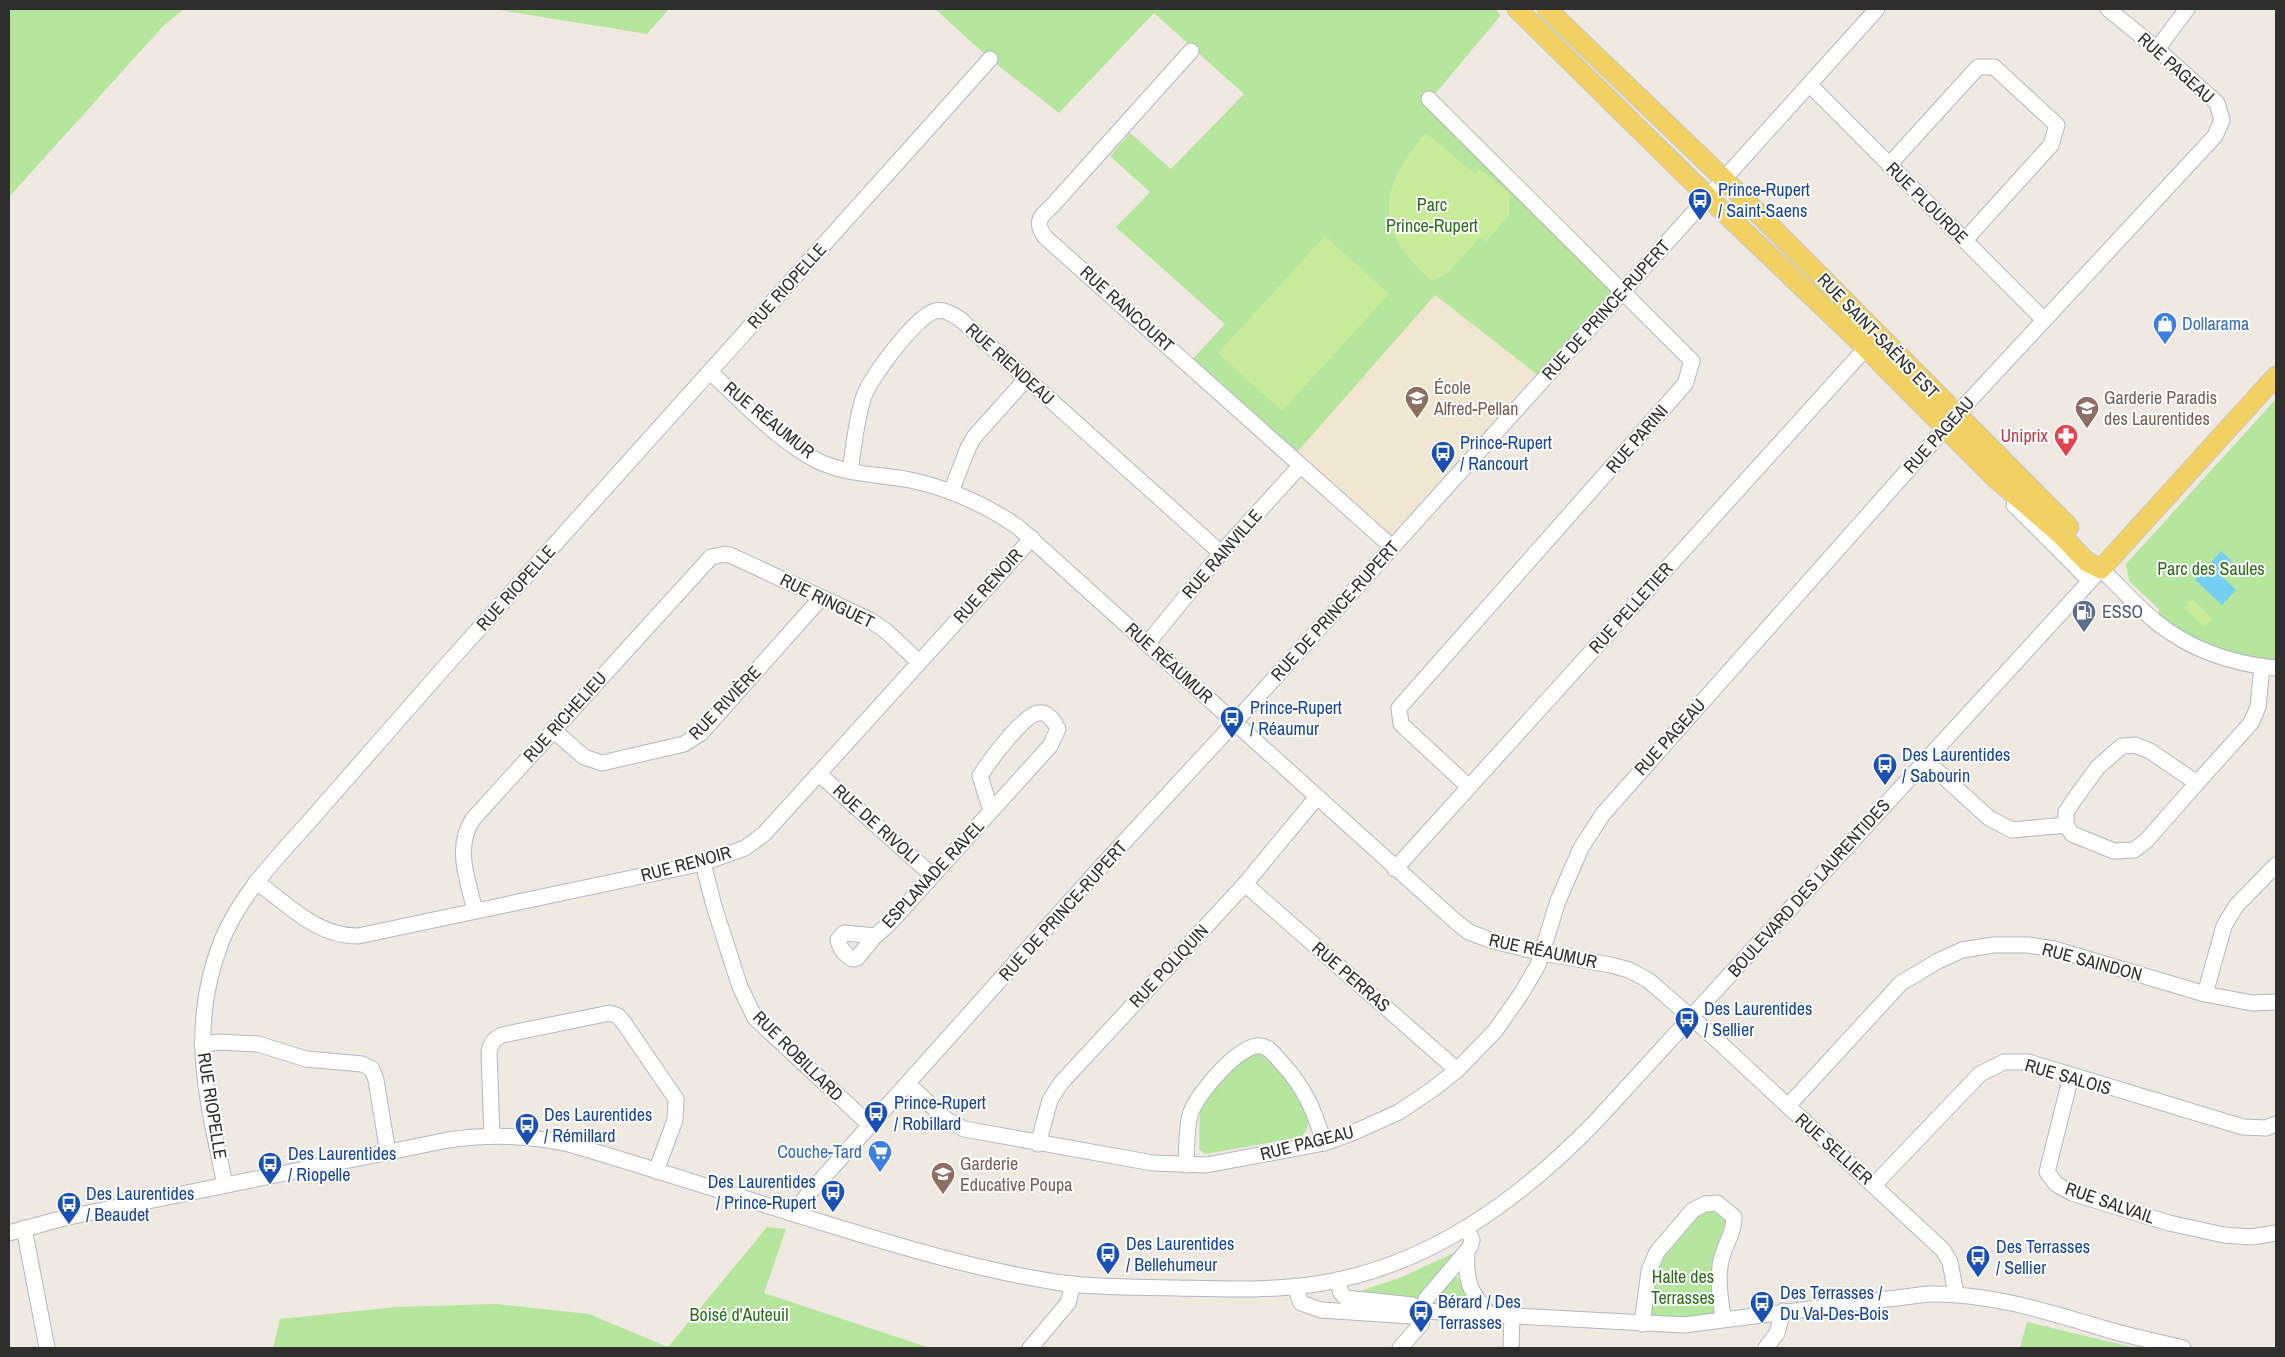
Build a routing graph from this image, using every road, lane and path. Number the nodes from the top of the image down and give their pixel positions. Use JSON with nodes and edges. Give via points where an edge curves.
{"nodes":[{"id":1,"x":1517,"y":9,"type":"edge"},
{"id":2,"x":1548,"y":9,"type":"edge"},
{"id":3,"x":1877,"y":9,"type":"edge"},
{"id":4,"x":2108,"y":9,"type":"edge"},
{"id":5,"x":2187,"y":9,"type":"edge"},
{"id":6,"x":2157,"y":49,"type":"junction"},
{"id":7,"x":1191,"y":51,"type":"dead end"},
{"id":8,"x":990,"y":59,"type":"dead end"},
{"id":9,"x":1810,"y":85,"type":"junction"},
{"id":10,"x":1429,"y":99,"type":"dead end"},
{"id":11,"x":1889,"y":165,"type":"junction"},
{"id":12,"x":1724,"y":179,"type":"junction"},
{"id":13,"x":1708,"y":197,"type":"junction"},
{"id":14,"x":1965,"y":240,"type":"junction"},
{"id":15,"x":1623,"y":292,"type":"junction"},
{"id":16,"x":2044,"y":320,"type":"junction"},
{"id":17,"x":1866,"y":348,"type":"junction"},
{"id":18,"x":710,"y":372,"type":"junction"},
{"id":19,"x":2276,"y":376,"type":"edge"},
{"id":20,"x":1026,"y":379,"type":"junction"},
{"id":21,"x":1950,"y":422,"type":"junction"},
{"id":22,"x":1300,"y":466,"type":"junction"},
{"id":23,"x":850,"y":471,"type":"junction"},
{"id":24,"x":951,"y":492,"type":"junction"},
{"id":25,"x":1032,"y":538,"type":"junction"},
{"id":26,"x":1392,"y":547,"type":"junction"},
{"id":27,"x":1221,"y":553,"type":"junction"},
{"id":28,"x":726,"y":554,"type":"joint"},
{"id":29,"x":2095,"y":575,"type":"junction"},
{"id":30,"x":821,"y":598,"type":"junction"},
{"id":31,"x":1147,"y":644,"type":"junction"},
{"id":32,"x":919,"y":662,"type":"junction"},
{"id":33,"x":2269,"y":667,"type":"edge"},
{"id":34,"x":1235,"y":722,"type":"junction"},
{"id":35,"x":553,"y":730,"type":"junction"},
{"id":36,"x":1926,"y":760,"type":"junction"},
{"id":37,"x":820,"y":774,"type":"junction"},
{"id":38,"x":2197,"y":784,"type":"junction"},
{"id":39,"x":1469,"y":787,"type":"junction"},
{"id":40,"x":1317,"y":797,"type":"junction"},
{"id":41,"x":990,"y":811,"type":"junction"},
{"id":42,"x":2066,"y":825,"type":"junction"},
{"id":43,"x":704,"y":863,"type":"junction"},
{"id":44,"x":2276,"y":865,"type":"edge"},
{"id":45,"x":1395,"y":869,"type":"junction"},
{"id":46,"x":932,"y":875,"type":"junction"},
{"id":47,"x":256,"y":882,"type":"junction"},
{"id":48,"x":1245,"y":884,"type":"junction"},
{"id":49,"x":475,"y":911,"type":"junction"},
{"id":50,"x":876,"y":936,"type":"dead end"},
{"id":51,"x":1542,"y":953,"type":"junction"},
{"id":52,"x":2205,"y":994,"type":"junction"},
{"id":53,"x":2276,"y":1002,"type":"edge"},
{"id":54,"x":1691,"y":1017,"type":"junction"},
{"id":55,"x":202,"y":1044,"type":"junction"},
{"id":56,"x":1457,"y":1070,"type":"junction"},
{"id":57,"x":2071,"y":1076,"type":"junction"},
{"id":58,"x":908,"y":1084,"type":"junction"},
{"id":59,"x":1788,"y":1106,"type":"junction"},
{"id":60,"x":2276,"y":1124,"type":"edge"},
{"id":61,"x":871,"y":1126,"type":"junction"},
{"id":62,"x":492,"y":1136,"type":"junction"},
{"id":63,"x":1324,"y":1143,"type":"junction"},
{"id":64,"x":1038,"y":1144,"type":"junction"},
{"id":65,"x":388,"y":1152,"type":"junction"},
{"id":66,"x":1186,"y":1165,"type":"junction"},
{"id":67,"x":656,"y":1171,"type":"junction"},
{"id":68,"x":1874,"y":1185,"type":"junction"},
{"id":69,"x":225,"y":1186,"type":"junction"},
{"id":70,"x":798,"y":1215,"type":"junction"},
{"id":71,"x":24,"y":1228,"type":"junction"},
{"id":72,"x":1467,"y":1229,"type":"junction"},
{"id":73,"x":9,"y":1233,"type":"edge"},
{"id":74,"x":2276,"y":1233,"type":"edge"},
{"id":75,"x":1467,"y":1251,"type":"junction"},
{"id":76,"x":1337,"y":1280,"type":"junction"},
{"id":77,"x":1073,"y":1284,"type":"junction"},
{"id":78,"x":1295,"y":1286,"type":"junction"},
{"id":79,"x":1956,"y":1294,"type":"junction"},
{"id":80,"x":1424,"y":1311,"type":"junction"},
{"id":81,"x":1783,"y":1311,"type":"junction"},
{"id":82,"x":1490,"y":1316,"type":"junction"},
{"id":83,"x":1512,"y":1316,"type":"junction"},
{"id":84,"x":1723,"y":1319,"type":"junction"},
{"id":85,"x":1642,"y":1324,"type":"junction"},
{"id":86,"x":46,"y":1348,"type":"edge"},
{"id":87,"x":1030,"y":1348,"type":"edge"},
{"id":88,"x":1400,"y":1348,"type":"edge"},
{"id":89,"x":1511,"y":1348,"type":"edge"},
{"id":90,"x":1766,"y":1348,"type":"edge"},
{"id":91,"x":2183,"y":1348,"type":"edge"}],
"edges":[{"from":1,"to":13,"type":"main road","name":"RUE SAINT-SAËNS EST"},
{"from":2,"to":12,"type":"main road","name":"RUE SAINT-SAËNS EST"},
{"from":3,"to":9,"type":"street","name":"RUE DE PRINCE-RUPERT"},
{"from":4,"to":6,"type":"street","name":"RUE PAGEAU"},
{"from":5,"to":6,"type":"street"},
{"from":6,"to":16,"type":"street","name":"RUE PAGEAU","via":[[2217,103],[2222,120],[2215,136]]},
{"from":7,"to":22,"type":"street","name":"RUE RANCOURT","via":[[1042,214],[1038,220],[1039,229]]},
{"from":8,"to":18,"type":"street","name":"RUE RIOPELLE"},
{"from":9,"to":11,"type":"street","name":"RUE PLOURDE"},
{"from":9,"to":12,"type":"street","name":"RUE DE PRINCE-RUPERT"},
{"from":10,"to":15,"type":"street","name":"RUE PARINI"},
{"from":11,"to":14,"type":"street","name":"RUE PLOURDE"},
{"from":11,"to":14,"type":"street","via":[[1978,67],[1994,67],[2057,125],[2051,145]]},
{"from":12,"to":13,"type":"street","name":"RUE DE PRINCE-RUPERT"},
{"from":12,"to":21,"type":"main road","name":"RUE SAINT-SAËNS EST"},
{"from":13,"to":15,"type":"street","name":"RUE DE PRINCE-RUPERT"},
{"from":13,"to":17,"type":"main road","name":"RUE SAINT-SAËNS EST"},
{"from":14,"to":16,"type":"street","name":"RUE PLOURDE"},
{"from":15,"to":26,"type":"street","name":"RUE DE PRINCE-RUPERT"},
{"from":15,"to":39,"type":"street","name":"RUE PARINI","via":[[1692,361],[1685,384],[1399,708],[1401,724]]},
{"from":16,"to":21,"type":"street","name":"RUE PAGEAU"},
{"from":17,"to":21,"type":"main road","name":"RUE SAINT-SAËNS EST"},
{"from":17,"to":39,"type":"street","name":"RUE PELLETIER"},
{"from":18,"to":23,"type":"street","name":"RUE RÉAUMUR","via":[[797,448],[817,460]]},
{"from":18,"to":47,"type":"street","name":"RUE RIOPELLE"},
{"from":19,"to":29,"type":"main road","name":"BOULEVARD DES LAURENTIDES"},
{"from":20,"to":23,"type":"street","name":"RUE RIENDEAU","via":[[960,319],[948,312],[935,311],[924,318],[882,364],[868,385],[860,409]]},
{"from":20,"to":24,"type":"street","via":[[975,436]]},
{"from":20,"to":27,"type":"street","name":"RUE RIENDEAU"},
{"from":21,"to":29,"type":"main road","name":"RUE SAINT-SAËNS EST","via":[[1994,477],[2060,534]]},
{"from":21,"to":29,"type":"main road","name":"RUE SAINT-SAËNS EST","via":[[2095,552]]},
{"from":21,"to":51,"type":"street","name":"RUE PAGEAU","via":[[1603,814],[1581,848],[1558,901]]},
{"from":22,"to":26,"type":"street","name":"RUE RANCOURT"},
{"from":22,"to":27,"type":"street","name":"RUE RAINVILLE"},
{"from":23,"to":24,"type":"street","name":"RUE RÉAUMUR","via":[[911,480]]},
{"from":24,"to":25,"type":"street","name":"RUE RÉAUMUR","via":[[1006,519]]},
{"from":25,"to":31,"type":"street","name":"RUE RÉAUMUR"},
{"from":25,"to":32,"type":"street","name":"RUE RENOIR"},
{"from":26,"to":34,"type":"street","name":"RUE DE PRINCE-RUPERT"},
{"from":27,"to":31,"type":"street","name":"RUE RAINVILLE"},
{"from":28,"to":30,"type":"street","name":"RUE RINGUET"},
{"from":28,"to":35,"type":"street","name":"RUE RICHELIEU","via":[[704,562]]},
{"from":29,"to":33,"type":"street","via":[[2190,644],[2218,656]]},
{"from":29,"to":36,"type":"street","name":"BOULEVARD DES LAURENTIDES"},
{"from":30,"to":32,"type":"street","name":"RUE RINGUET","via":[[878,625]]},
{"from":30,"to":35,"type":"street","name":"RUE RIVIÈRE","via":[[700,733],[684,744],[602,763],[584,757]]},
{"from":31,"to":34,"type":"street","name":"RUE RÉAUMUR"},
{"from":32,"to":37,"type":"street","name":"RUE RENOIR"},
{"from":33,"to":38,"type":"street","via":[[2251,723]]},
{"from":34,"to":40,"type":"street","name":"RUE RÉAUMUR"},
{"from":34,"to":58,"type":"street","name":"RUE DE PRINCE-RUPERT"},
{"from":35,"to":49,"type":"street","name":"RUE RICHELIEU","via":[[466,830],[463,851]]},
{"from":36,"to":42,"type":"street","via":[[1988,818],[2012,830]]},
{"from":36,"to":54,"type":"street","name":"BOULEVARD DES LAURENTIDES"},
{"from":37,"to":43,"type":"street","name":"RUE RENOIR","via":[[754,842]]},
{"from":37,"to":46,"type":"street","name":"RUE DE RIVOLI"},
{"from":38,"to":42,"type":"street","via":[[2134,850],[2114,851],[2072,834]]},
{"from":38,"to":42,"type":"street","via":[[2150,751],[2134,745],[2122,746],[2098,767],[2076,797],[2066,812]]},
{"from":39,"to":45,"type":"street","name":"RUE PELLETIER"},
{"from":40,"to":45,"type":"street","name":"RUE RÉAUMUR"},
{"from":40,"to":48,"type":"street","name":"RUE POLIQUIN"},
{"from":41,"to":41,"type":"street","name":"ESPLANADE RAVEL","via":[[1057,736],[1058,729],[1045,714],[1037,713],[1029,718],[992,757],[980,776]]},
{"from":41,"to":46,"type":"street","name":"ESPLANADE RAVEL"},
{"from":43,"to":49,"type":"street","name":"RUE RENOIR"},
{"from":43,"to":61,"type":"street","name":"RUE ROBILLARD","via":[[740,987],[755,1018]]},
{"from":44,"to":52,"type":"street","via":[[2236,906],[2224,926]]},
{"from":45,"to":51,"type":"street","name":"RUE RÉAUMUR","via":[[1469,932]]},
{"from":46,"to":50,"type":"street","name":"ESPLANADE RAVEL"},
{"from":47,"to":49,"type":"street","name":"RUE RENOIR","via":[[322,929],[344,936],[358,936]]},
{"from":47,"to":55,"type":"street","name":"RUE RIOPELLE","via":[[232,919],[210,974],[203,1008]]},
{"from":48,"to":56,"type":"street","name":"RUE PERRAS"},
{"from":48,"to":64,"type":"street","name":"RUE POLIQUIN","via":[[1061,1083],[1050,1100]]},
{"from":51,"to":54,"type":"street","name":"RUE RÉAUMUR","via":[[1629,970],[1654,985]]},
{"from":51,"to":56,"type":"street","name":"RUE PAGEAU","via":[[1521,994],[1495,1031]]},
{"from":52,"to":53,"type":"street","name":"RUE SAINDON","via":[[2252,1003]]},
{"from":52,"to":59,"type":"street","name":"RUE SAINDON","via":[[2054,949],[1993,945],[1962,950],[1901,982]]},
{"from":54,"to":59,"type":"street","name":"RUE SELLIER"},
{"from":54,"to":72,"type":"street","name":"BOULEVARD DES LAURENTIDES","via":[[1558,1159],[1512,1199]]},
{"from":55,"to":65,"type":"street","via":[[258,1044],[306,1059],[362,1064],[372,1069]]},
{"from":55,"to":69,"type":"street","name":"RUE RIOPELLE","via":[[204,1075]]},
{"from":56,"to":63,"type":"street","name":"RUE PAGEAU","via":[[1399,1112]]},
{"from":57,"to":60,"type":"street","name":"RUE SALOIS","via":[[2243,1127],[2266,1128]]},
{"from":57,"to":68,"type":"street","name":"RUE SALOIS","via":[[2028,1062],[2004,1062],[1980,1074]]},
{"from":57,"to":74,"type":"street","name":"RUE SALVAIL","via":[[2047,1172],[2056,1184],[2072,1193],[2169,1224],[2224,1235],[2251,1237]]},
{"from":58,"to":61,"type":"street","name":"RUE DE PRINCE-RUPERT"},
{"from":58,"to":64,"type":"street","name":"RUE PAGEAU","via":[[947,1120],[964,1128]]},
{"from":59,"to":68,"type":"street","name":"RUE SELLIER"},
{"from":61,"to":70,"type":"street","name":"RUE DE PRINCE-RUPERT","via":[[804,1199]]},
{"from":62,"to":65,"type":"street","name":"BOULEVARD DES LAURENTIDES"},
{"from":62,"to":67,"type":"street","name":"BOULEVARD DES LAURENTIDES","via":[[558,1142]]},
{"from":62,"to":67,"type":"street","via":[[489,1052],[495,1039],[610,1013],[624,1023],[676,1099],[675,1120]]},
{"from":63,"to":66,"type":"street","name":"RUE PAGEAU","via":[[1206,1165]]},
{"from":63,"to":66,"type":"street","via":[[1313,1108],[1291,1073],[1269,1049],[1251,1046],[1239,1053],[1204,1089],[1190,1112]]},
{"from":64,"to":66,"type":"street","name":"RUE PAGEAU","via":[[1153,1163]]},
{"from":65,"to":69,"type":"street","name":"BOULEVARD DES LAURENTIDES"},
{"from":67,"to":70,"type":"street","name":"BOULEVARD DES LAURENTIDES"},
{"from":68,"to":79,"type":"street","name":"RUE SELLIER","via":[[1943,1250],[1950,1262]]},
{"from":69,"to":71,"type":"street","name":"BOULEVARD DES LAURENTIDES"},
{"from":70,"to":77,"type":"street","name":"BOULEVARD DES LAURENTIDES","via":[[944,1259],[1008,1274]]},
{"from":71,"to":73,"type":"street","name":"BOULEVARD DES LAURENTIDES"},
{"from":71,"to":86,"type":"street"},
{"from":72,"to":75,"type":"street","via":[[1472,1240]]},
{"from":72,"to":76,"type":"street","name":"BOULEVARD DES LAURENTIDES","via":[[1416,1254]]},
{"from":75,"to":80,"type":"street","via":[[1426,1299]]},
{"from":75,"to":82,"type":"street","via":[[1469,1287]]},
{"from":76,"to":78,"type":"street","name":"BOULEVARD DES LAURENTIDES"},
{"from":76,"to":80,"type":"street","via":[[1346,1298],[1412,1305]]},
{"from":77,"to":78,"type":"street","name":"BOULEVARD DES LAURENTIDES","via":[[1200,1288]]},
{"from":77,"to":87,"type":"street","via":[[1068,1302]]},
{"from":78,"to":80,"type":"street","via":[[1301,1302],[1315,1309],[1411,1316]]},
{"from":79,"to":81,"type":"street","via":[[1928,1294]]},
{"from":79,"to":91,"type":"street","via":[[2031,1306]]},
{"from":80,"to":82,"type":"street"},
{"from":80,"to":88,"type":"street","via":[[1418,1327]]},
{"from":81,"to":84,"type":"street"},
{"from":81,"to":90,"type":"street","via":[[1777,1333]]},
{"from":82,"to":83,"type":"street"},
{"from":83,"to":85,"type":"street"},
{"from":83,"to":89,"type":"street"},
{"from":84,"to":85,"type":"street","via":[[1684,1325]]},
{"from":84,"to":85,"type":"street","via":[[1719,1274],[1722,1257],[1734,1230],[1734,1216],[1717,1203],[1693,1210],[1657,1252],[1649,1271]]}]}
